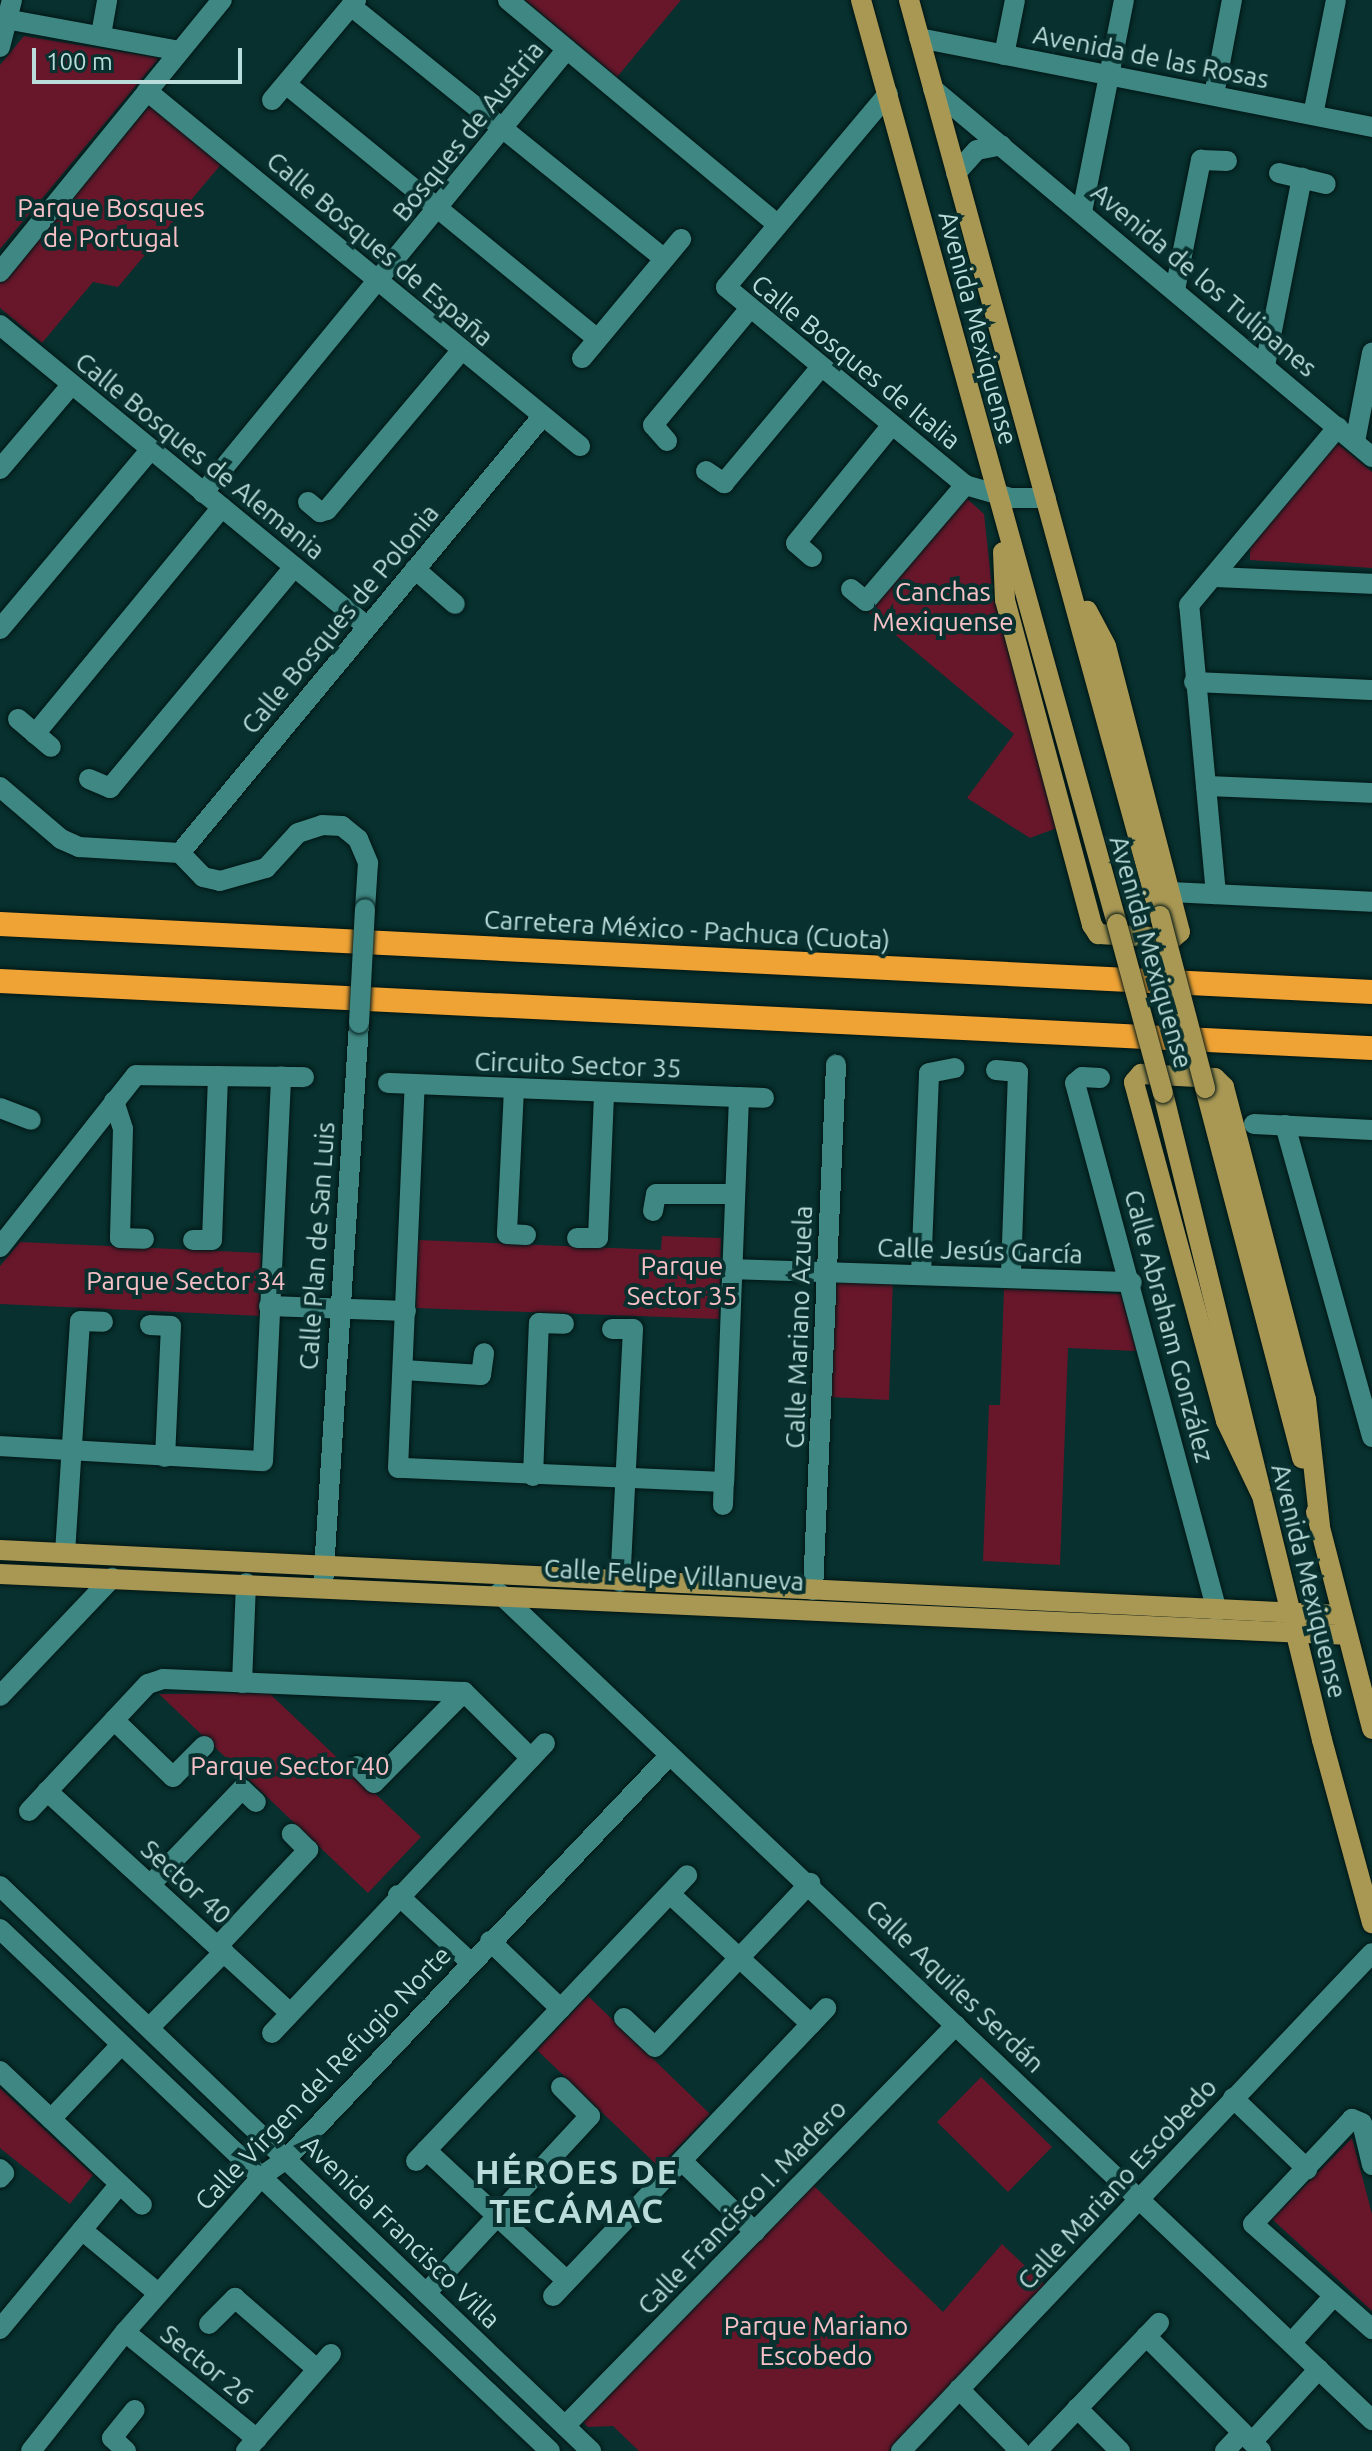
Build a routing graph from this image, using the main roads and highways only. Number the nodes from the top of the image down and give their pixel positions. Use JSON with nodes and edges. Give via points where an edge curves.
{"nodes":[{"id":1,"x":861,"y":0,"type":"edge"},
{"id":2,"x":909,"y":0,"type":"edge"},
{"id":3,"x":1004,"y":528,"type":"junction"},
{"id":4,"x":1069,"y":577,"type":"junction"},
{"id":5,"x":0,"y":924,"type":"edge"},
{"id":6,"x":0,"y":981,"type":"edge"},
{"id":7,"x":1372,"y":992,"type":"edge"},
{"id":8,"x":1372,"y":1048,"type":"edge"},
{"id":9,"x":1261,"y":1494,"type":"junction"},
{"id":10,"x":1320,"y":1525,"type":"junction"},
{"id":11,"x":0,"y":1550,"type":"edge"},
{"id":12,"x":0,"y":1574,"type":"edge"},
{"id":13,"x":324,"y":1577,"type":"junction"},
{"id":14,"x":597,"y":1590,"type":"junction"},
{"id":15,"x":1293,"y":1624,"type":"junction"},
{"id":16,"x":1343,"y":1625,"type":"junction"},
{"id":17,"x":1372,"y":1729,"type":"edge"},
{"id":18,"x":1372,"y":1923,"type":"edge"}],
"edges":[{"from":1,"to":3,"type":"main road","name":"Avenida Mexiquense"},
{"from":2,"to":4,"type":"main road","name":"Avenida Mexiquense"},
{"from":3,"to":4,"type":"main road","via":[[1005,600],[1094,930],[1178,936],[1106,646]]},
{"from":3,"to":9,"type":"main road","name":"Avenida Mexiquense","bridge":true,"via":[[1163,1093]]},
{"from":4,"to":10,"type":"main road","name":"Avenida Mexiquense","bridge":true},
{"from":5,"to":7,"type":"highway","name":"Carretera México - Pachuca (Cuota)"},
{"from":6,"to":8,"type":"highway"},
{"from":9,"to":10,"type":"main road","via":[[1226,1421],[1134,1082],[1141,1074],[1215,1078],[1224,1087],[1306,1399]]},
{"from":9,"to":15,"type":"main road","name":"Avenida Mexiquense"},
{"from":10,"to":16,"type":"main road","name":"Avenida Mexiquense"},
{"from":11,"to":13,"type":"main road","name":"Calle Felipe Villanueva"},
{"from":12,"to":13,"type":"main road","name":"Calle Felipe Villanueva","via":[[246,1583]]},
{"from":13,"to":14,"type":"main road","name":"Calle Felipe Villanueva"},
{"from":13,"to":14,"type":"main road","name":"Calle Felipe Villanueva","via":[[499,1593]]},
{"from":14,"to":15,"type":"main road","name":"Calle Felipe Villanueva"},
{"from":14,"to":15,"type":"main road","name":"Calle Felipe Villanueva","via":[[620,1582],[813,1590],[1217,1611]]},
{"from":15,"to":16,"type":"main road","name":"Calle Felipe Villanueva"},
{"from":15,"to":18,"type":"main road","name":"Avenida Mexiquense"},
{"from":16,"to":17,"type":"main road","name":"Avenida Mexiquense"}]}
